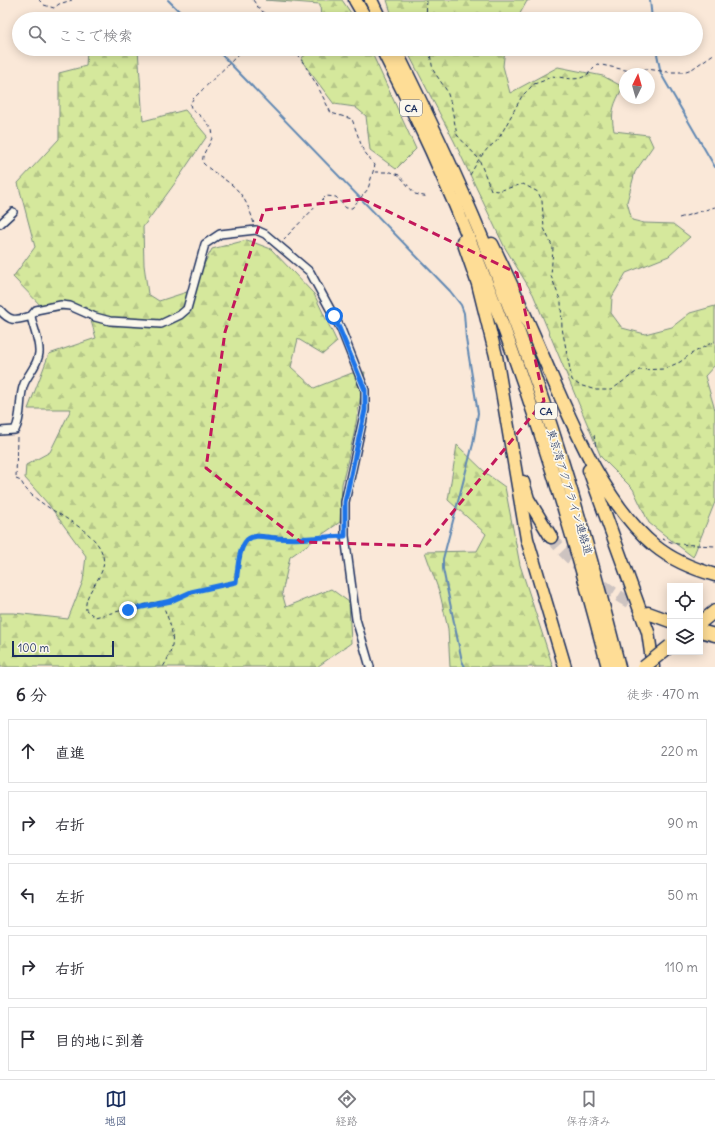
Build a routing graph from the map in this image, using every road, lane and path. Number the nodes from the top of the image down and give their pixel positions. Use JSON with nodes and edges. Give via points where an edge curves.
{"nodes":[{"id":1,"x":40,"y":0,"type":"edge"},
{"id":2,"x":72,"y":0,"type":"edge"},
{"id":3,"x":254,"y":0,"type":"edge"},
{"id":4,"x":355,"y":0,"type":"edge"},
{"id":5,"x":370,"y":0,"type":"edge"},
{"id":6,"x":427,"y":0,"type":"edge"},
{"id":7,"x":263,"y":12,"type":"edge"},
{"id":8,"x":362,"y":12,"type":"edge"},
{"id":9,"x":376,"y":12,"type":"edge"},
{"id":10,"x":426,"y":12,"type":"edge"},
{"id":11,"x":715,"y":53,"type":"edge"},
{"id":12,"x":237,"y":56,"type":"edge"},
{"id":13,"x":299,"y":56,"type":"edge"},
{"id":14,"x":387,"y":56,"type":"edge"},
{"id":15,"x":397,"y":56,"type":"edge"},
{"id":16,"x":430,"y":56,"type":"edge"},
{"id":17,"x":407,"y":86,"type":"junction"},
{"id":18,"x":478,"y":159,"type":"junction"},
{"id":19,"x":375,"y":172,"type":"junction"},
{"id":20,"x":470,"y":175,"type":"dead end"},
{"id":21,"x":428,"y":197,"type":"dead end"},
{"id":22,"x":715,"y":207,"type":"edge"},
{"id":23,"x":13,"y":212,"type":"dead end"},
{"id":24,"x":679,"y":218,"type":"dead end"},
{"id":25,"x":0,"y":224,"type":"edge"},
{"id":26,"x":256,"y":230,"type":"junction"},
{"id":27,"x":278,"y":244,"type":"junction"},
{"id":28,"x":0,"y":310,"type":"edge"},
{"id":29,"x":31,"y":316,"type":"junction"},
{"id":30,"x":715,"y":341,"type":"edge"},
{"id":31,"x":570,"y":418,"type":"junction"},
{"id":32,"x":15,"y":430,"type":"junction"},
{"id":33,"x":0,"y":431,"type":"edge"},
{"id":34,"x":508,"y":432,"type":"junction"},
{"id":35,"x":594,"y":435,"type":"dead end"},
{"id":36,"x":596,"y":448,"type":"dead end"},
{"id":37,"x":345,"y":536,"type":"junction"},
{"id":38,"x":551,"y":537,"type":"tunnel mouth"},
{"id":39,"x":661,"y":539,"type":"dead end"},
{"id":40,"x":715,"y":546,"type":"edge"},
{"id":41,"x":715,"y":575,"type":"edge"},
{"id":42,"x":162,"y":602,"type":"junction"},
{"id":43,"x":715,"y":611,"type":"edge"},
{"id":44,"x":648,"y":613,"type":"tunnel mouth"},
{"id":45,"x":667,"y":621,"type":"edge"},
{"id":46,"x":703,"y":621,"type":"edge"},
{"id":47,"x":703,"y":632,"type":"edge"},
{"id":48,"x":715,"y":635,"type":"edge"},
{"id":49,"x":667,"y":648,"type":"edge"},
{"id":50,"x":163,"y":667,"type":"edge"},
{"id":51,"x":370,"y":667,"type":"edge"},
{"id":52,"x":565,"y":667,"type":"edge"},
{"id":53,"x":608,"y":667,"type":"edge"},
{"id":54,"x":619,"y":667,"type":"edge"},
{"id":55,"x":644,"y":667,"type":"edge"},
{"id":56,"x":653,"y":667,"type":"edge"}],
"edges":[{"from":1,"to":2,"type":"path","via":[[44,5],[54,8]]},
{"from":3,"to":7,"type":"path"},
{"from":4,"to":8,"type":"highway"},
{"from":5,"to":9,"type":"highway"},
{"from":6,"to":10,"type":"path"},
{"from":11,"to":18,"type":"path","via":[[692,69],[683,72],[647,68],[630,70],[597,64],[581,79],[552,76],[534,84],[522,96],[498,140]]},
{"from":12,"to":26,"type":"path","via":[[190,104],[213,132],[203,153],[203,163],[237,189],[248,205]]},
{"from":13,"to":19,"type":"path","via":[[330,113],[352,119],[363,150],[376,165]]},
{"from":14,"to":17,"type":"highway","number":"CA"},
{"from":15,"to":17,"type":"highway","number":"CA"},
{"from":16,"to":18,"type":"path","via":[[433,70],[452,104],[458,135]]},
{"from":17,"to":31,"type":"highway","via":[[460,166]]},
{"from":17,"to":34,"type":"highway","via":[[417,131],[478,284],[496,356]]},
{"from":17,"to":53,"type":"highway","name":"東京湾アクアライン連絡道","number":"CA","via":[[468,234],[520,371],[550,459]]},
{"from":17,"to":54,"type":"highway","name":"東京湾アクアライン連絡道","number":"CA","via":[[450,164],[503,290],[561,455]]},
{"from":18,"to":20,"type":"path"},
{"from":18,"to":30,"type":"path","via":[[491,190],[498,192],[523,184],[538,192],[542,201],[544,228],[553,248],[551,276],[561,302],[562,328],[572,380],[596,390],[611,390],[639,370],[664,368],[680,362]]},
{"from":19,"to":21,"type":"path","via":[[399,175],[415,194]]},
{"from":19,"to":27,"type":"path","via":[[368,189],[352,208],[346,208],[336,197],[326,196]]},
{"from":22,"to":24,"type":"path"},
{"from":23,"to":25,"type":"street"},
{"from":26,"to":27,"type":"street"},
{"from":26,"to":29,"type":"street","via":[[220,234],[205,244],[186,309],[180,315],[161,324],[110,321],[61,305],[36,310]]},
{"from":27,"to":37,"type":"street","via":[[310,272],[341,329],[365,390],[365,410],[345,502]]},
{"from":28,"to":29,"type":"street","via":[[7,318],[13,320]]},
{"from":29,"to":32,"type":"street","via":[[39,352],[34,367],[24,383],[20,417]]},
{"from":31,"to":41,"type":"highway","via":[[607,488],[630,522],[668,555]]},
{"from":31,"to":56,"type":"highway","via":[[575,439],[596,485],[648,632]]},
{"from":32,"to":33,"type":"street"},
{"from":32,"to":42,"type":"path","via":[[18,440],[16,479],[22,481],[25,490],[31,495],[67,518],[94,540],[104,556],[103,570],[85,601],[86,610],[95,617]]},
{"from":34,"to":38,"type":"highway","via":[[528,499]]},
{"from":34,"to":52,"type":"highway","via":[[527,539]]},
{"from":35,"to":36,"type":"path"},
{"from":37,"to":42,"type":"path","via":[[280,539],[257,535],[247,540],[242,549],[236,582],[202,589]]},
{"from":37,"to":51,"type":"street","via":[[356,619]]},
{"from":39,"to":40,"type":"path","via":[[677,544]]},
{"from":42,"to":50,"type":"path","via":[[173,635],[171,654]]},
{"from":43,"to":46,"type":"highway"},
{"from":44,"to":45,"type":"highway"},
{"from":47,"to":48,"type":"highway"},
{"from":49,"to":55,"type":"highway","bridge":true}]}
